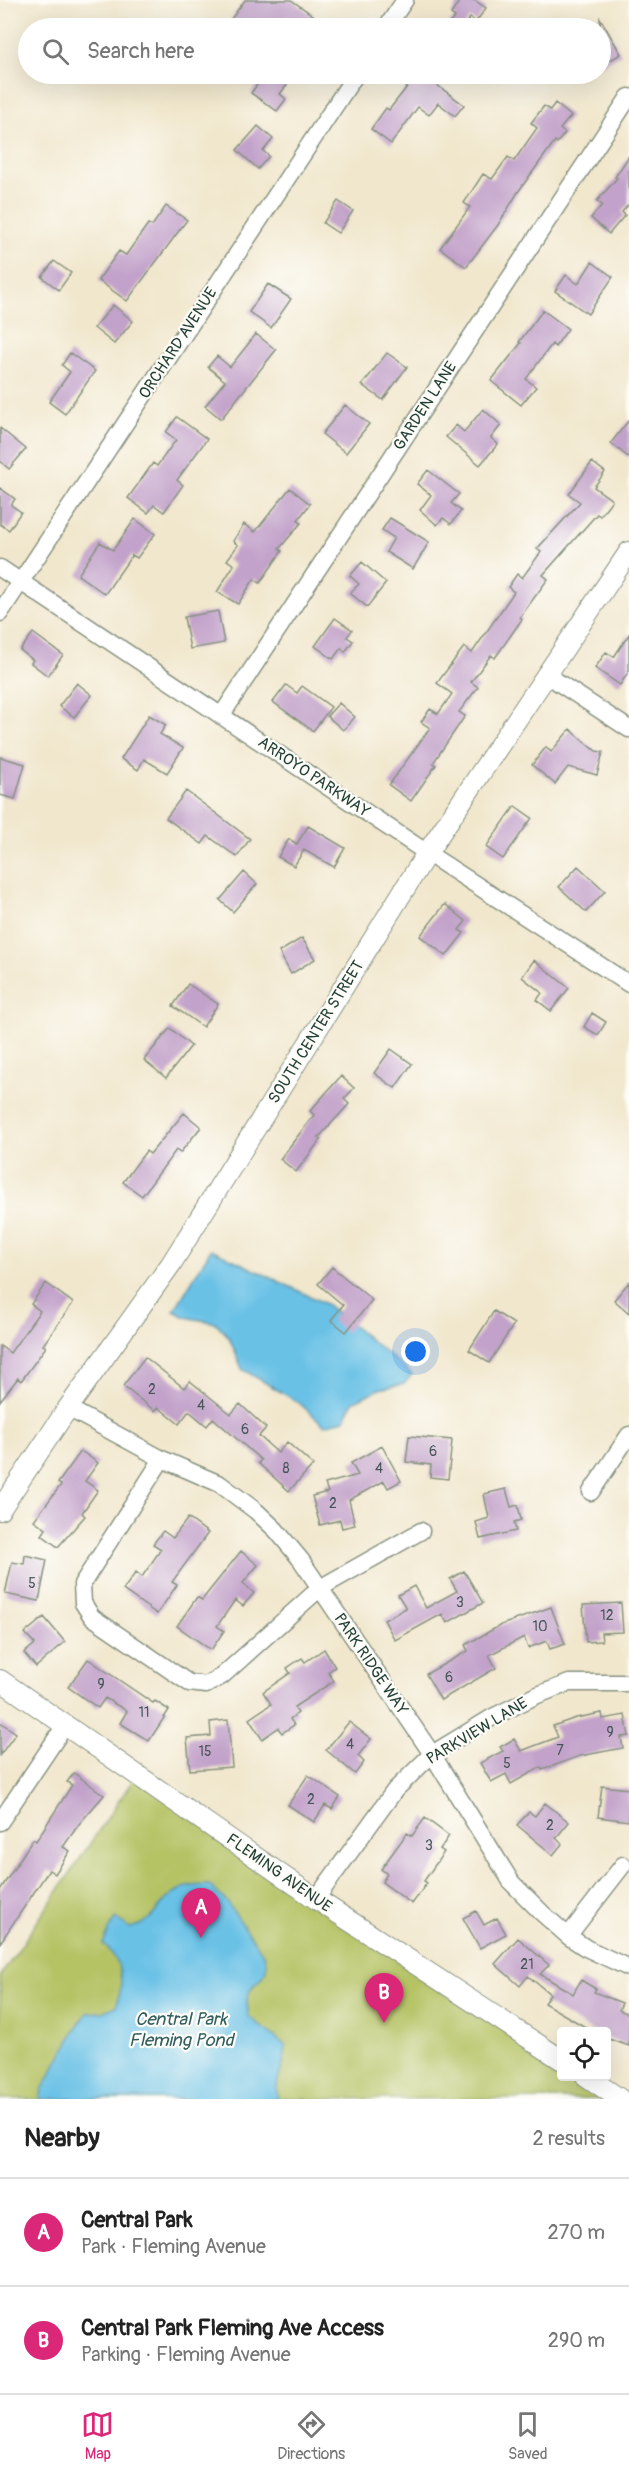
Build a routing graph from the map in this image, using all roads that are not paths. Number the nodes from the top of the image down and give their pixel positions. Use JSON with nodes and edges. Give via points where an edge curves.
{"nodes":[{"id":1,"x":405,"y":0,"type":"edge"},
{"id":2,"x":393,"y":18,"type":"edge"},
{"id":3,"x":349,"y":84,"type":"edge"},
{"id":4,"x":629,"y":97,"type":"edge"},
{"id":5,"x":629,"y":552,"type":"edge"},
{"id":6,"x":0,"y":568,"type":"edge"},
{"id":7,"x":21,"y":582,"type":"junction"},
{"id":8,"x":0,"y":613,"type":"edge"},
{"id":9,"x":547,"y":675,"type":"junction"},
{"id":10,"x":221,"y":716,"type":"junction"},
{"id":11,"x":629,"y":729,"type":"edge"},
{"id":12,"x":428,"y":853,"type":"junction"},
{"id":13,"x":629,"y":984,"type":"edge"},
{"id":14,"x":68,"y":1407,"type":"junction"},
{"id":15,"x":629,"y":1435,"type":"edge"},
{"id":16,"x":162,"y":1459,"type":"junction"},
{"id":17,"x":591,"y":1492,"type":"dead end"},
{"id":18,"x":0,"y":1510,"type":"edge"},
{"id":19,"x":421,"y":1531,"type":"dead end"},
{"id":20,"x":320,"y":1588,"type":"junction"},
{"id":21,"x":0,"y":1680,"type":"edge"},
{"id":22,"x":629,"y":1683,"type":"edge"},
{"id":23,"x":66,"y":1724,"type":"junction"},
{"id":24,"x":432,"y":1754,"type":"junction"},
{"id":25,"x":0,"y":1822,"type":"edge"},
{"id":26,"x":623,"y":1865,"type":"dead end"},
{"id":27,"x":316,"y":1899,"type":"junction"},
{"id":28,"x":568,"y":1936,"type":"junction"},
{"id":29,"x":629,"y":1968,"type":"edge"},
{"id":30,"x":557,"y":2057,"type":"edge"},
{"id":31,"x":593,"y":2081,"type":"edge"},
{"id":32,"x":620,"y":2099,"type":"edge"}],
"edges":[{"from":1,"to":2,"type":"street"},
{"from":3,"to":7,"type":"street","name":"ORCHARD AVENUE"},
{"from":4,"to":10,"type":"street","name":"GARDEN LANE"},
{"from":5,"to":9,"type":"street","name":"SOUTH CENTER STREET"},
{"from":6,"to":7,"type":"street","name":"ARROYO PARKWAY"},
{"from":7,"to":8,"type":"street","name":"ORCHARD AVENUE"},
{"from":7,"to":10,"type":"street","name":"ARROYO PARKWAY"},
{"from":9,"to":11,"type":"street"},
{"from":9,"to":12,"type":"street","name":"SOUTH CENTER STREET"},
{"from":10,"to":12,"type":"street","name":"ARROYO PARKWAY"},
{"from":12,"to":13,"type":"street","name":"ARROYO PARKWAY"},
{"from":12,"to":14,"type":"street","name":"SOUTH CENTER STREET","via":[[171,1264]]},
{"from":14,"to":16,"type":"street","name":"PARK RIDGE WAY"},
{"from":14,"to":18,"type":"street","name":"SOUTH CENTER STREET"},
{"from":15,"to":17,"type":"street"},
{"from":16,"to":20,"type":"street","name":"PARK RIDGE WAY","via":[[220,1484],[256,1511],[276,1530]]},
{"from":16,"to":20,"type":"street","via":[[82,1584],[83,1603],[92,1617],[189,1683],[206,1685],[222,1676]]},
{"from":19,"to":20,"type":"street"},
{"from":20,"to":24,"type":"street","name":"PARK RIDGE WAY"},
{"from":21,"to":23,"type":"street","name":"FLEMING AVENUE"},
{"from":22,"to":24,"type":"street","name":"PARKVIEW LANE","via":[[569,1683],[491,1718]]},
{"from":23,"to":25,"type":"street"},
{"from":23,"to":27,"type":"street","name":"FLEMING AVENUE"},
{"from":24,"to":27,"type":"street","name":"PARKVIEW LANE","via":[[395,1790]]},
{"from":24,"to":28,"type":"street","name":"PARK RIDGE WAY","via":[[513,1883]]},
{"from":26,"to":28,"type":"street"},
{"from":27,"to":30,"type":"street","name":"FLEMING AVENUE"},
{"from":28,"to":29,"type":"street","name":"PARK RIDGE WAY"},
{"from":31,"to":32,"type":"street"}]}
